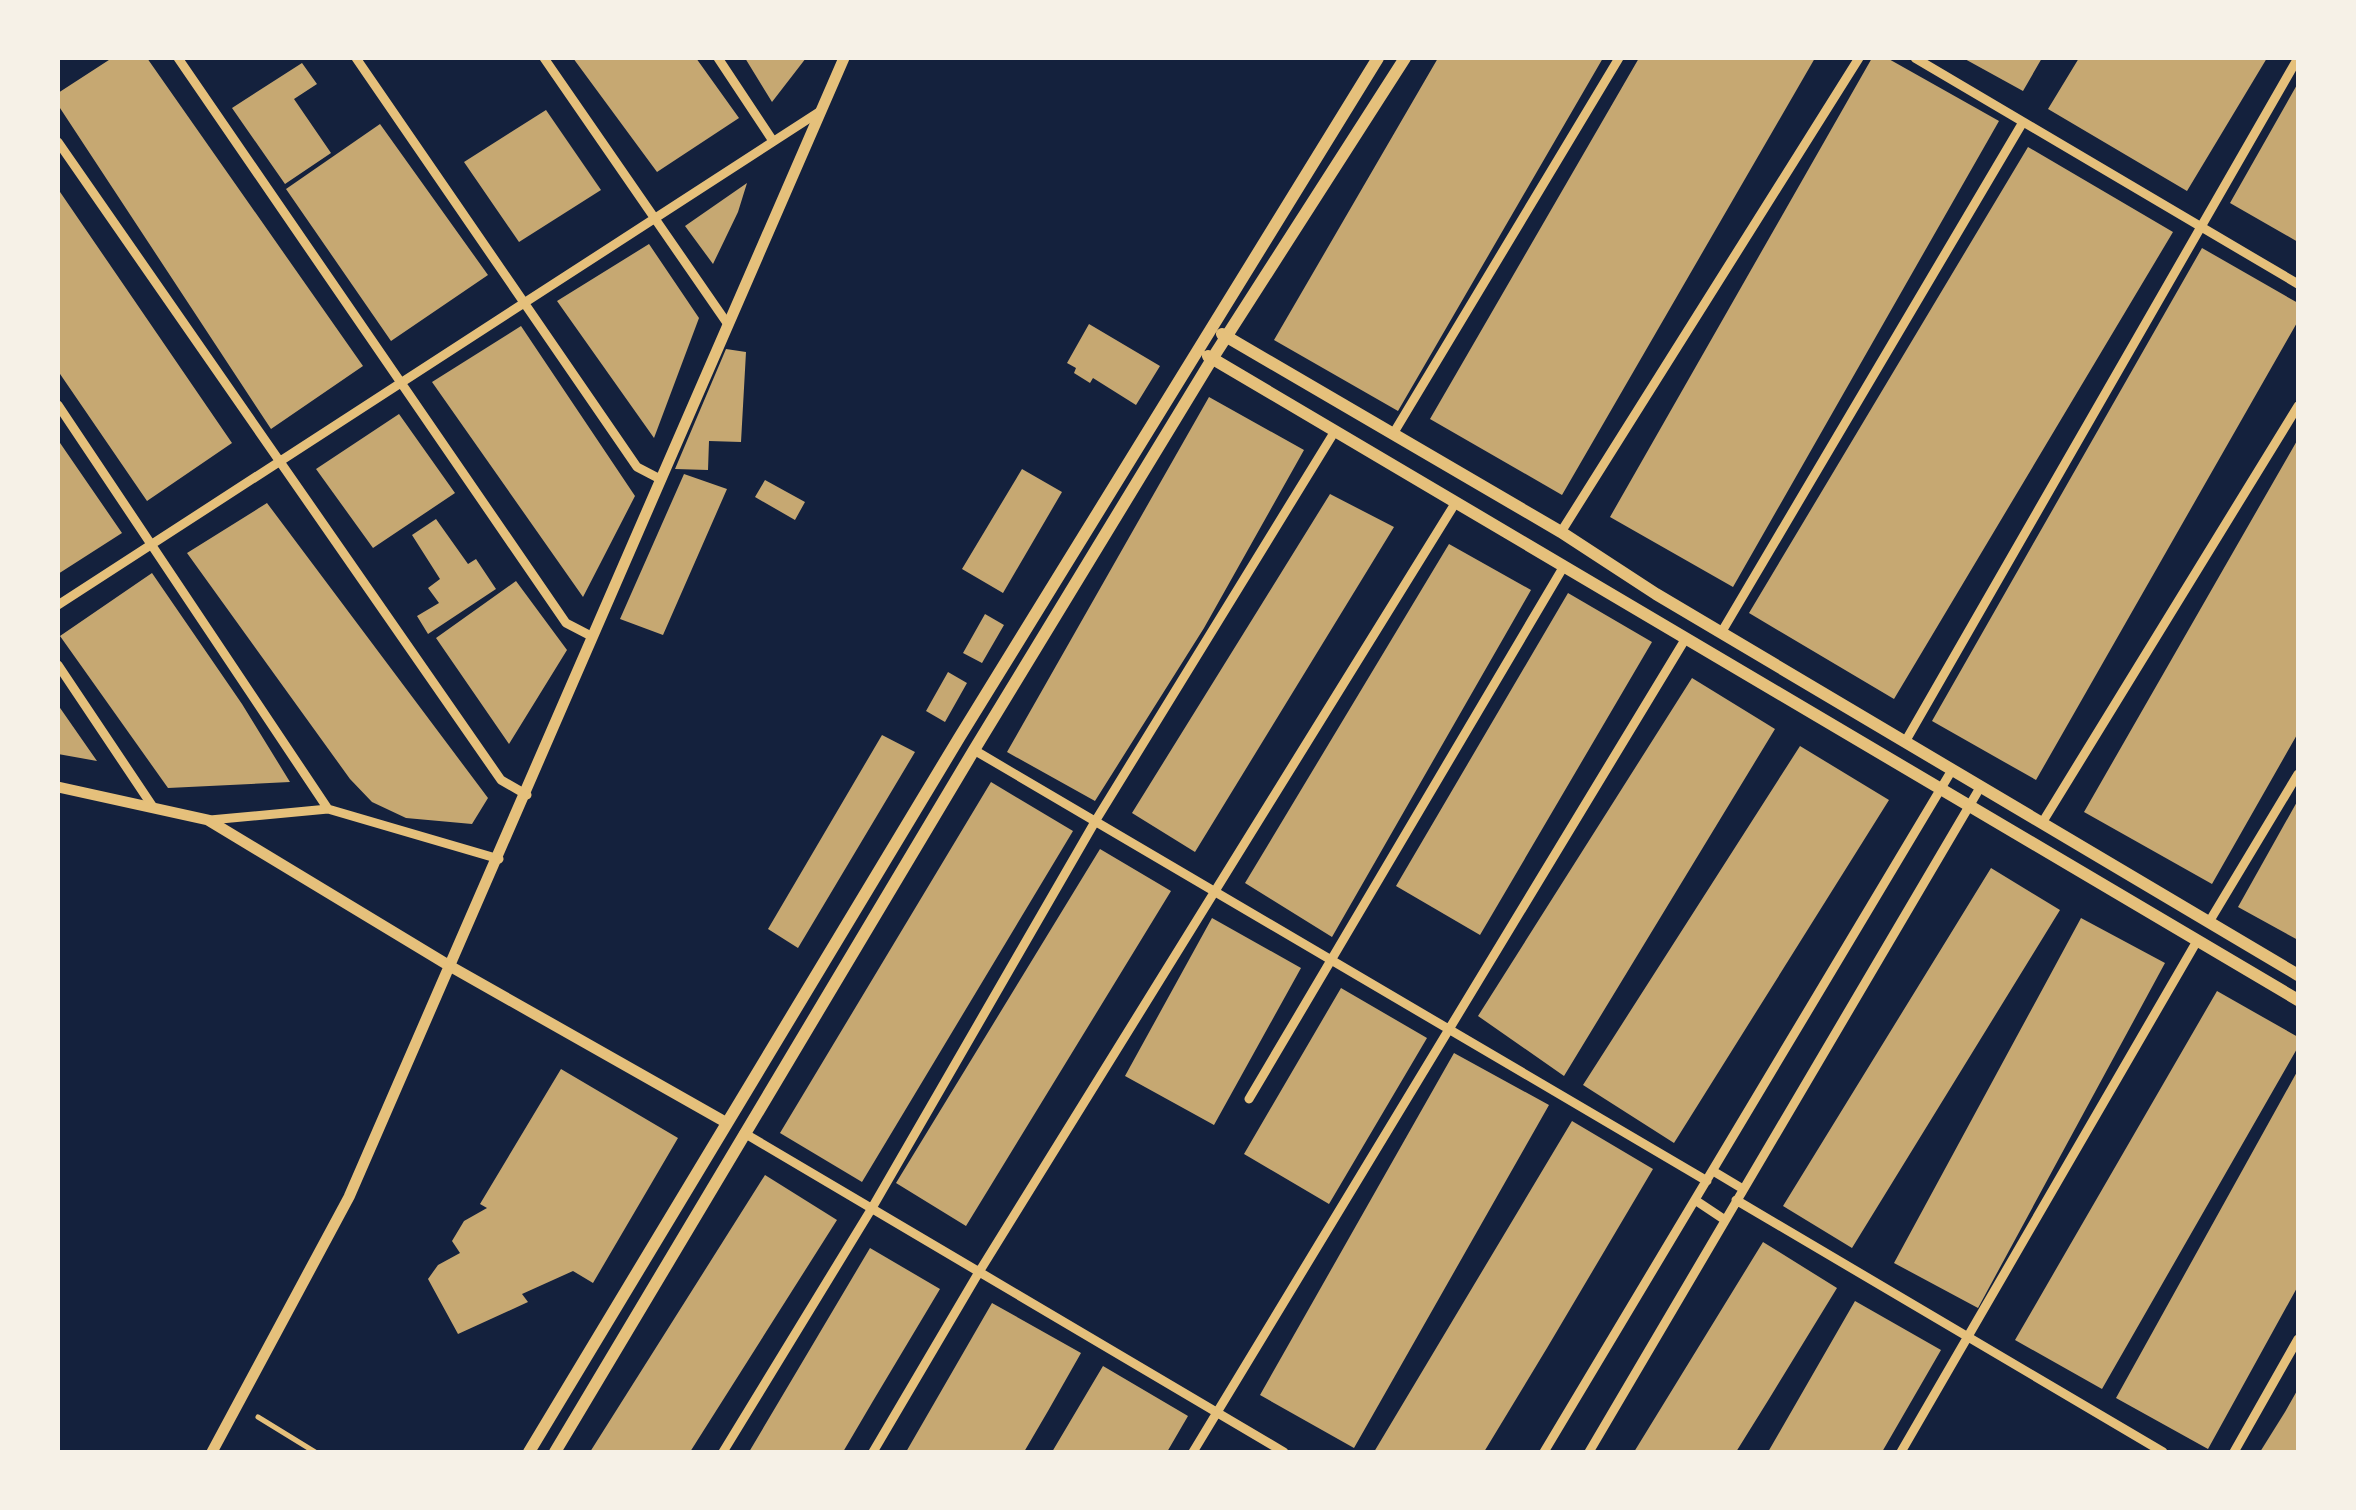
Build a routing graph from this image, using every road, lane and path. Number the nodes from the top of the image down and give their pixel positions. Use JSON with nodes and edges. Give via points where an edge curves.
{"nodes":[{"id":1,"x":178,"y":58,"type":"edge"},
{"id":2,"x":356,"y":58,"type":"edge"},
{"id":3,"x":544,"y":58,"type":"edge"},
{"id":4,"x":718,"y":58,"type":"edge"},
{"id":5,"x":844,"y":58,"type":"edge"},
{"id":6,"x":1378,"y":58,"type":"edge"},
{"id":7,"x":1405,"y":58,"type":"edge"},
{"id":8,"x":1619,"y":58,"type":"edge"},
{"id":9,"x":1859,"y":58,"type":"edge"},
{"id":10,"x":1915,"y":58,"type":"edge"},
{"id":11,"x":2298,"y":58,"type":"edge"},
{"id":12,"x":821,"y":110,"type":"junction"},
{"id":13,"x":2024,"y":122,"type":"junction"},
{"id":14,"x":773,"y":141,"type":"junction"},
{"id":15,"x":58,"y":142,"type":"edge"},
{"id":16,"x":654,"y":216,"type":"junction"},
{"id":17,"x":2202,"y":227,"type":"junction"},
{"id":18,"x":2298,"y":284,"type":"edge"},
{"id":19,"x":524,"y":300,"type":"junction"},
{"id":20,"x":727,"y":323,"type":"junction"},
{"id":21,"x":1212,"y":328,"type":"junction"},
{"id":22,"x":1227,"y":338,"type":"junction"},
{"id":23,"x":1198,"y":350,"type":"junction"},
{"id":24,"x":1212,"y":359,"type":"junction"},
{"id":25,"x":401,"y":380,"type":"junction"},
{"id":26,"x":58,"y":405,"type":"edge"},
{"id":27,"x":2298,"y":406,"type":"edge"},
{"id":28,"x":1335,"y":431,"type":"junction"},
{"id":29,"x":1393,"y":434,"type":"junction"},
{"id":30,"x":1425,"y":454,"type":"junction"},
{"id":31,"x":278,"y":460,"type":"junction"},
{"id":32,"x":1412,"y":476,"type":"junction"},
{"id":33,"x":660,"y":479,"type":"junction"},
{"id":34,"x":1456,"y":502,"type":"junction"},
{"id":35,"x":1561,"y":532,"type":"junction"},
{"id":36,"x":153,"y":542,"type":"junction"},
{"id":37,"x":1564,"y":566,"type":"junction"},
{"id":38,"x":1656,"y":594,"type":"junction"},
{"id":39,"x":58,"y":604,"type":"edge"},
{"id":40,"x":1644,"y":614,"type":"junction"},
{"id":41,"x":1721,"y":632,"type":"junction"},
{"id":42,"x":591,"y":636,"type":"junction"},
{"id":43,"x":1686,"y":638,"type":"junction"},
{"id":44,"x":58,"y":665,"type":"edge"},
{"id":45,"x":1906,"y":742,"type":"junction"},
{"id":46,"x":974,"y":750,"type":"junction"},
{"id":47,"x":1952,"y":770,"type":"junction"},
{"id":48,"x":2298,"y":774,"type":"edge"},
{"id":49,"x":1980,"y":786,"type":"junction"},
{"id":50,"x":58,"y":787,"type":"edge"},
{"id":51,"x":1941,"y":789,"type":"junction"},
{"id":52,"x":527,"y":795,"type":"junction"},
{"id":53,"x":1970,"y":806,"type":"junction"},
{"id":54,"x":154,"y":807,"type":"junction"},
{"id":55,"x":328,"y":809,"type":"junction"},
{"id":56,"x":208,"y":820,"type":"junction"},
{"id":57,"x":1096,"y":820,"type":"junction"},
{"id":58,"x":2042,"y":823,"type":"junction"},
{"id":59,"x":499,"y":858,"type":"junction"},
{"id":60,"x":1217,"y":892,"type":"junction"},
{"id":61,"x":2209,"y":922,"type":"junction"},
{"id":62,"x":2198,"y":941,"type":"junction"},
{"id":63,"x":2258,"y":951,"type":"junction"},
{"id":64,"x":1332,"y":959,"type":"junction"},
{"id":65,"x":448,"y":965,"type":"junction"},
{"id":66,"x":2246,"y":970,"type":"junction"},
{"id":67,"x":2298,"y":975,"type":"edge"},
{"id":68,"x":2298,"y":1000,"type":"edge"},
{"id":69,"x":1452,"y":1027,"type":"junction"},
{"id":70,"x":1249,"y":1099,"type":"dead end"},
{"id":71,"x":727,"y":1123,"type":"junction"},
{"id":72,"x":744,"y":1133,"type":"junction"},
{"id":73,"x":1710,"y":1176,"type":"junction"},
{"id":74,"x":1744,"y":1188,"type":"junction"},
{"id":75,"x":1695,"y":1200,"type":"junction"},
{"id":76,"x":1736,"y":1200,"type":"junction"},
{"id":77,"x":872,"y":1208,"type":"junction"},
{"id":78,"x":1725,"y":1220,"type":"junction"},
{"id":79,"x":979,"y":1272,"type":"junction"},
{"id":80,"x":2298,"y":1339,"type":"edge"},
{"id":81,"x":1968,"y":1340,"type":"junction"},
{"id":82,"x":1217,"y":1413,"type":"junction"},
{"id":83,"x":258,"y":1417,"type":"dead end"},
{"id":84,"x":212,"y":1452,"type":"edge"},
{"id":85,"x":315,"y":1452,"type":"edge"},
{"id":86,"x":529,"y":1452,"type":"edge"},
{"id":87,"x":556,"y":1452,"type":"edge"},
{"id":88,"x":724,"y":1452,"type":"edge"},
{"id":89,"x":873,"y":1452,"type":"edge"},
{"id":90,"x":1193,"y":1452,"type":"edge"},
{"id":91,"x":1284,"y":1452,"type":"edge"},
{"id":92,"x":1544,"y":1452,"type":"edge"},
{"id":93,"x":1590,"y":1452,"type":"edge"},
{"id":94,"x":1902,"y":1452,"type":"edge"},
{"id":95,"x":2163,"y":1452,"type":"edge"},
{"id":96,"x":2234,"y":1452,"type":"edge"}],
"edges":[{"from":1,"to":25,"type":"street"},
{"from":2,"to":19,"type":"street"},
{"from":3,"to":16,"type":"street"},
{"from":4,"to":14,"type":"street"},
{"from":5,"to":12,"type":"street"},
{"from":6,"to":21,"type":"main road"},
{"from":7,"to":22,"type":"main road"},
{"from":8,"to":29,"type":"street"},
{"from":9,"to":35,"type":"street"},
{"from":10,"to":13,"type":"street"},
{"from":11,"to":17,"type":"street"},
{"from":12,"to":14,"type":"street"},
{"from":12,"to":20,"type":"street"},
{"from":13,"to":17,"type":"street"},
{"from":13,"to":41,"type":"street"},
{"from":14,"to":16,"type":"street"},
{"from":15,"to":31,"type":"street"},
{"from":16,"to":19,"type":"street"},
{"from":16,"to":20,"type":"street"},
{"from":17,"to":18,"type":"street"},
{"from":17,"to":45,"type":"street"},
{"from":19,"to":25,"type":"street"},
{"from":19,"to":33,"type":"street","via":[[637,466]]},
{"from":20,"to":33,"type":"street"},
{"from":21,"to":22,"type":"main road"},
{"from":21,"to":23,"type":"main road"},
{"from":22,"to":24,"type":"main road"},
{"from":22,"to":29,"type":"main road"},
{"from":23,"to":24,"type":"main road"},
{"from":23,"to":71,"type":"main road"},
{"from":24,"to":28,"type":"main road"},
{"from":24,"to":46,"type":"main road"},
{"from":25,"to":31,"type":"street"},
{"from":25,"to":42,"type":"street","via":[[566,623]]},
{"from":26,"to":36,"type":"street"},
{"from":27,"to":58,"type":"street"},
{"from":28,"to":32,"type":"main road"},
{"from":28,"to":57,"type":"street"},
{"from":29,"to":30,"type":"main road"},
{"from":30,"to":32,"type":"main road"},
{"from":30,"to":35,"type":"main road"},
{"from":31,"to":36,"type":"street"},
{"from":31,"to":52,"type":"street","via":[[502,780]]},
{"from":32,"to":34,"type":"main road"},
{"from":33,"to":42,"type":"street"},
{"from":34,"to":37,"type":"main road"},
{"from":34,"to":60,"type":"street"},
{"from":35,"to":38,"type":"main road"},
{"from":36,"to":39,"type":"street"},
{"from":36,"to":55,"type":"street"},
{"from":37,"to":40,"type":"main road"},
{"from":37,"to":64,"type":"street"},
{"from":38,"to":40,"type":"main road"},
{"from":38,"to":41,"type":"main road"},
{"from":40,"to":43,"type":"main road"},
{"from":41,"to":45,"type":"main road"},
{"from":42,"to":52,"type":"street"},
{"from":43,"to":51,"type":"main road"},
{"from":43,"to":69,"type":"street"},
{"from":44,"to":54,"type":"street"},
{"from":45,"to":47,"type":"main road"},
{"from":46,"to":57,"type":"street"},
{"from":46,"to":72,"type":"main road"},
{"from":47,"to":49,"type":"main road"},
{"from":47,"to":51,"type":"street"},
{"from":48,"to":61,"type":"street"},
{"from":49,"to":53,"type":"street"},
{"from":49,"to":58,"type":"main road"},
{"from":50,"to":54,"type":"street"},
{"from":51,"to":53,"type":"main road"},
{"from":51,"to":73,"type":"street"},
{"from":52,"to":59,"type":"street"},
{"from":53,"to":62,"type":"main road"},
{"from":53,"to":74,"type":"street"},
{"from":54,"to":56,"type":"street"},
{"from":55,"to":56,"type":"street"},
{"from":55,"to":59,"type":"street"},
{"from":56,"to":65,"type":"street"},
{"from":57,"to":60,"type":"street"},
{"from":57,"to":77,"type":"street"},
{"from":58,"to":61,"type":"main road"},
{"from":59,"to":65,"type":"street"},
{"from":60,"to":64,"type":"street"},
{"from":60,"to":79,"type":"street"},
{"from":61,"to":63,"type":"main road"},
{"from":62,"to":66,"type":"main road"},
{"from":62,"to":81,"type":"street"},
{"from":63,"to":66,"type":"main road"},
{"from":63,"to":67,"type":"main road"},
{"from":64,"to":69,"type":"street"},
{"from":64,"to":70,"type":"street"},
{"from":65,"to":71,"type":"street"},
{"from":65,"to":84,"type":"street","via":[[350,1197]]},
{"from":66,"to":68,"type":"main road"},
{"from":69,"to":73,"type":"street"},
{"from":69,"to":82,"type":"street"},
{"from":71,"to":86,"type":"main road"},
{"from":72,"to":77,"type":"street"},
{"from":72,"to":87,"type":"main road"},
{"from":73,"to":74,"type":"street"},
{"from":73,"to":75,"type":"street"},
{"from":74,"to":76,"type":"street"},
{"from":75,"to":78,"type":"street"},
{"from":75,"to":92,"type":"street"},
{"from":76,"to":78,"type":"street"},
{"from":76,"to":81,"type":"street"},
{"from":77,"to":79,"type":"street"},
{"from":77,"to":88,"type":"street"},
{"from":78,"to":93,"type":"street"},
{"from":79,"to":82,"type":"street"},
{"from":79,"to":89,"type":"street"},
{"from":80,"to":96,"type":"street"},
{"from":81,"to":94,"type":"street"},
{"from":81,"to":95,"type":"street"},
{"from":82,"to":90,"type":"street"},
{"from":82,"to":91,"type":"street"},
{"from":83,"to":85,"type":"lane"}]}
